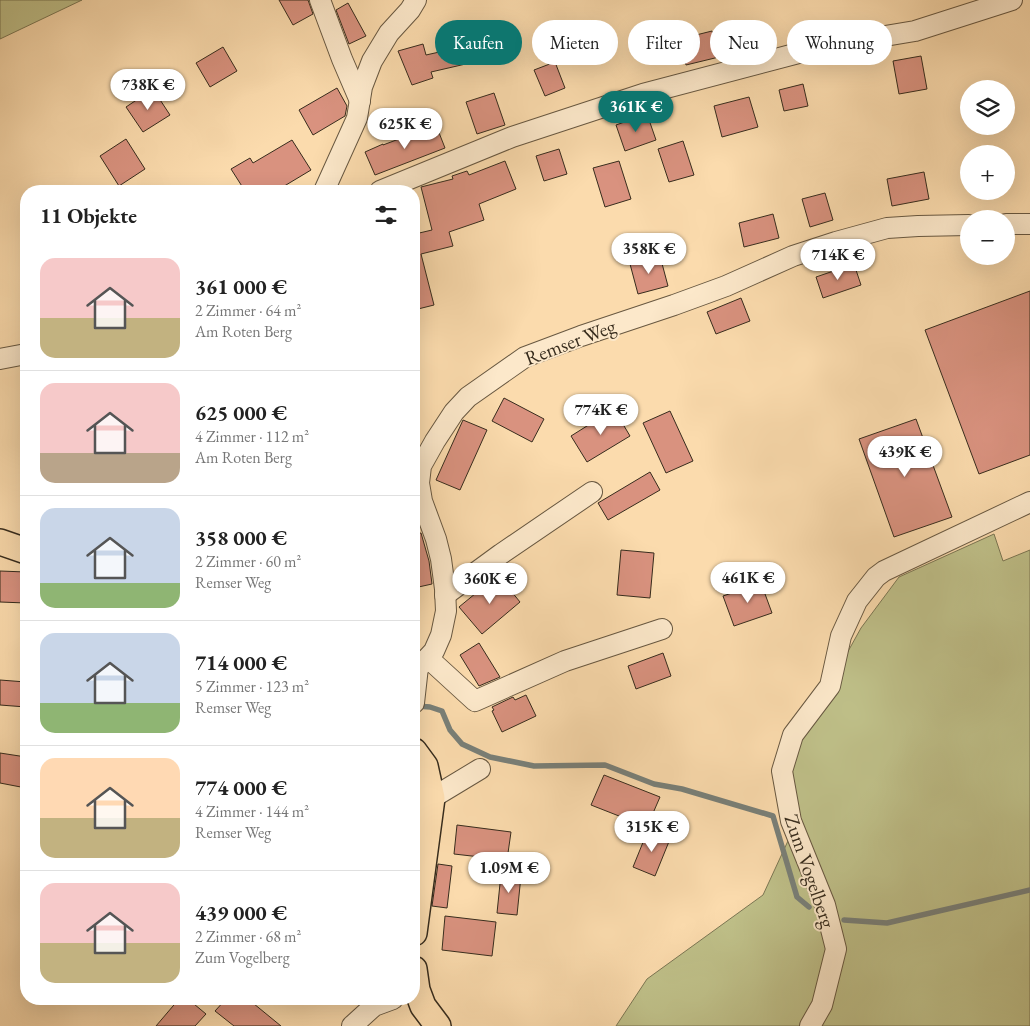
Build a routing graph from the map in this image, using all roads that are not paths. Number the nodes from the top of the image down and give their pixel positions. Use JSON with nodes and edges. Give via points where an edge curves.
{"nodes":[{"id":1,"x":320,"y":0,"type":"edge"},
{"id":2,"x":416,"y":0,"type":"edge"},
{"id":3,"x":1012,"y":0,"type":"edge"},
{"id":4,"x":360,"y":101,"type":"junction"},
{"id":5,"x":327,"y":185,"type":"edge"},
{"id":6,"x":395,"y":185,"type":"edge"},
{"id":7,"x":1015,"y":224,"type":"edge"},
{"id":8,"x":1030,"y":224,"type":"edge"},
{"id":9,"x":960,"y":225,"type":"edge"},
{"id":10,"x":20,"y":355,"type":"edge"},
{"id":11,"x":0,"y":359,"type":"edge"},
{"id":12,"x":420,"y":474,"type":"edge"},
{"id":13,"x":420,"y":489,"type":"edge"},
{"id":14,"x":592,"y":492,"type":"dead end"},
{"id":15,"x":1030,"y":502,"type":"edge"},
{"id":16,"x":0,"y":542,"type":"edge"},
{"id":17,"x":20,"y":549,"type":"edge"},
{"id":18,"x":445,"y":595,"type":"junction"},
{"id":19,"x":662,"y":629,"type":"dead end"},
{"id":20,"x":420,"y":664,"type":"edge"},
{"id":21,"x":420,"y":759,"type":"edge"},
{"id":22,"x":480,"y":769,"type":"dead end"},
{"id":23,"x":432,"y":798,"type":"junction"},
{"id":24,"x":420,"y":888,"type":"edge"},
{"id":25,"x":420,"y":998,"type":"edge"},
{"id":26,"x":377,"y":1005,"type":"edge"},
{"id":27,"x":352,"y":1026,"type":"edge"},
{"id":28,"x":438,"y":1026,"type":"edge"},
{"id":29,"x":810,"y":1026,"type":"edge"}],
"edges":[{"from":1,"to":4,"type":"street"},
{"from":2,"to":4,"type":"street","via":[[389,33],[372,61]]},
{"from":3,"to":6,"type":"street","via":[[915,31],[826,46],[643,94],[512,137]]},
{"from":4,"to":5,"type":"street","via":[[357,118]]},
{"from":7,"to":8,"type":"street"},
{"from":9,"to":12,"type":"street","name":"Remser Weg","via":[[887,228],[842,240],[793,256],[657,311],[525,357],[468,397],[454,412],[421,466]]},
{"from":10,"to":11,"type":"street"},
{"from":13,"to":18,"type":"street","name":"Remser Weg","via":[[441,558]]},
{"from":14,"to":18,"type":"street"},
{"from":15,"to":29,"type":"street","name":"Zum Vogelberg","via":[[876,577],[857,601],[841,636],[830,686],[793,735],[782,771],[791,821],[825,905],[836,949],[822,1005]]},
{"from":16,"to":17,"type":"main road"},
{"from":18,"to":20,"type":"street","name":"Remser Weg","via":[[446,611],[441,635],[434,651]]},
{"from":19,"to":20,"type":"street","via":[[565,661],[475,702]]},
{"from":21,"to":23,"type":"main road","via":[[425,766]]},
{"from":22,"to":23,"type":"street"},
{"from":23,"to":24,"type":"main road"},
{"from":25,"to":28,"type":"main road"},
{"from":26,"to":27,"type":"street"}]}
